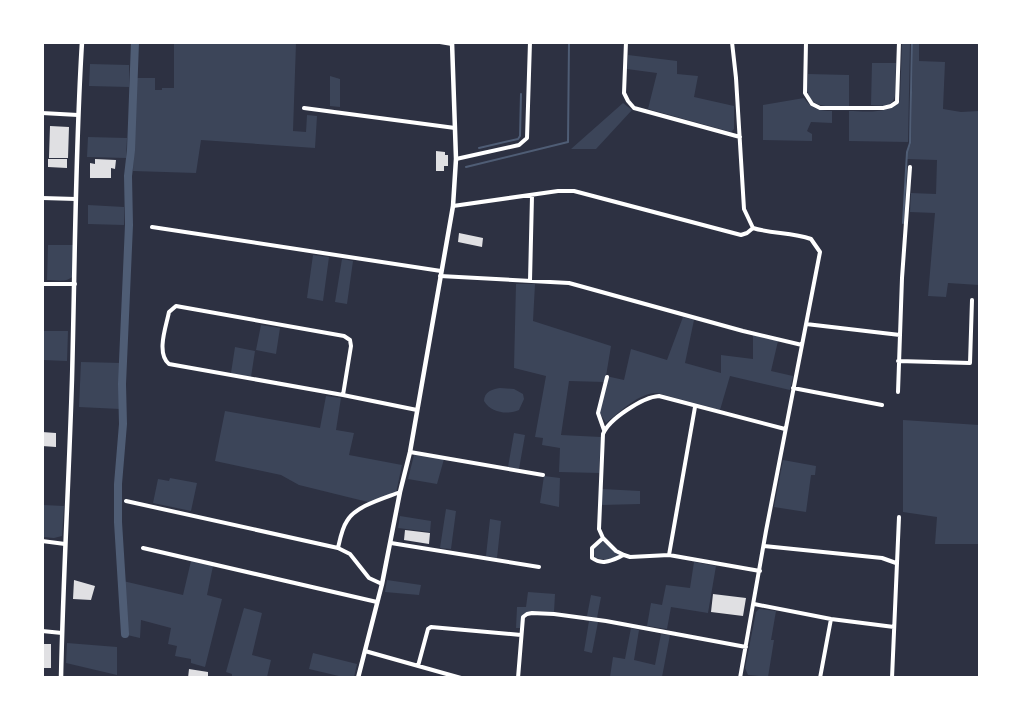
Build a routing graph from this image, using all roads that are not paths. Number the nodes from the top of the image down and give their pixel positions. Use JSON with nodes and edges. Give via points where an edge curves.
{"nodes":[{"id":1,"x":82,"y":42,"type":"edge"},
{"id":2,"x":440,"y":42,"type":"edge"},
{"id":3,"x":530,"y":42,"type":"edge"},
{"id":4,"x":626,"y":42,"type":"edge"},
{"id":5,"x":732,"y":42,"type":"edge"},
{"id":6,"x":806,"y":42,"type":"edge"},
{"id":7,"x":899,"y":42,"type":"edge"},
{"id":8,"x":452,"y":43,"type":"edge"},
{"id":9,"x":304,"y":108,"type":"dead end"},
{"id":10,"x":42,"y":113,"type":"edge"},
{"id":11,"x":78,"y":114,"type":"junction"},
{"id":12,"x":455,"y":128,"type":"junction"},
{"id":13,"x":740,"y":137,"type":"junction"},
{"id":14,"x":456,"y":159,"type":"junction"},
{"id":15,"x":910,"y":167,"type":"dead end"},
{"id":16,"x":532,"y":196,"type":"junction"},
{"id":17,"x":42,"y":198,"type":"edge"},
{"id":18,"x":76,"y":199,"type":"junction"},
{"id":19,"x":453,"y":206,"type":"junction"},
{"id":20,"x":152,"y":227,"type":"dead end"},
{"id":21,"x":753,"y":228,"type":"junction"},
{"id":22,"x":440,"y":273,"type":"junction"},
{"id":23,"x":530,"y":281,"type":"junction"},
{"id":24,"x":42,"y":284,"type":"edge"},
{"id":25,"x":75,"y":284,"type":"junction"},
{"id":26,"x":972,"y":300,"type":"dead end"},
{"id":27,"x":806,"y":324,"type":"junction"},
{"id":28,"x":900,"y":335,"type":"junction"},
{"id":29,"x":802,"y":345,"type":"junction"},
{"id":30,"x":898,"y":362,"type":"junction"},
{"id":31,"x":608,"y":377,"type":"dead end"},
{"id":32,"x":793,"y":388,"type":"junction"},
{"id":33,"x":898,"y":392,"type":"dead end"},
{"id":34,"x":343,"y":395,"type":"junction"},
{"id":35,"x":882,"y":405,"type":"dead end"},
{"id":36,"x":695,"y":407,"type":"junction"},
{"id":37,"x":417,"y":410,"type":"junction"},
{"id":38,"x":785,"y":429,"type":"junction"},
{"id":39,"x":604,"y":430,"type":"junction"},
{"id":40,"x":410,"y":452,"type":"junction"},
{"id":41,"x":543,"y":475,"type":"dead end"},
{"id":42,"x":400,"y":492,"type":"junction"},
{"id":43,"x":126,"y":501,"type":"dead end"},
{"id":44,"x":898,"y":517,"type":"dead end"},
{"id":45,"x":603,"y":538,"type":"junction"},
{"id":46,"x":42,"y":541,"type":"edge"},
{"id":47,"x":391,"y":543,"type":"junction"},
{"id":48,"x":65,"y":544,"type":"junction"},
{"id":49,"x":764,"y":546,"type":"junction"},
{"id":50,"x":143,"y":548,"type":"dead end"},
{"id":51,"x":338,"y":548,"type":"junction"},
{"id":52,"x":624,"y":555,"type":"junction"},
{"id":53,"x":669,"y":555,"type":"junction"},
{"id":54,"x":896,"y":563,"type":"junction"},
{"id":55,"x":539,"y":567,"type":"dead end"},
{"id":56,"x":760,"y":571,"type":"junction"},
{"id":57,"x":382,"y":584,"type":"junction"},
{"id":58,"x":377,"y":602,"type":"junction"},
{"id":59,"x":754,"y":604,"type":"junction"},
{"id":60,"x":831,"y":619,"type":"junction"},
{"id":61,"x":894,"y":628,"type":"junction"},
{"id":62,"x":42,"y":631,"type":"edge"},
{"id":63,"x":62,"y":633,"type":"junction"},
{"id":64,"x":521,"y":635,"type":"junction"},
{"id":65,"x":746,"y":647,"type":"junction"},
{"id":66,"x":365,"y":650,"type":"junction"},
{"id":67,"x":418,"y":666,"type":"junction"},
{"id":68,"x":741,"y":677,"type":"edge"},
{"id":69,"x":61,"y":678,"type":"edge"},
{"id":70,"x":358,"y":678,"type":"edge"},
{"id":71,"x":461,"y":678,"type":"edge"},
{"id":72,"x":518,"y":678,"type":"edge"},
{"id":73,"x":747,"y":678,"type":"edge"},
{"id":74,"x":820,"y":678,"type":"edge"},
{"id":75,"x":892,"y":678,"type":"edge"}],
"edges":[{"from":1,"to":11,"type":"street"},
{"from":2,"to":8,"type":"street"},
{"from":3,"to":14,"type":"street","via":[[527,138],[519,146]]},
{"from":4,"to":13,"type":"street","via":[[624,93],[634,108]]},
{"from":5,"to":13,"type":"street"},
{"from":6,"to":7,"type":"street","via":[[805,93],[812,104],[820,108],[874,108],[897,102]]},
{"from":8,"to":12,"type":"street"},
{"from":9,"to":12,"type":"street"},
{"from":10,"to":11,"type":"street"},
{"from":11,"to":18,"type":"street"},
{"from":12,"to":14,"type":"street"},
{"from":13,"to":21,"type":"street","via":[[744,208]]},
{"from":14,"to":19,"type":"street"},
{"from":15,"to":28,"type":"street"},
{"from":16,"to":19,"type":"street"},
{"from":16,"to":21,"type":"street","via":[[558,190],[574,191],[742,235]]},
{"from":16,"to":23,"type":"street"},
{"from":17,"to":18,"type":"street"},
{"from":18,"to":25,"type":"street"},
{"from":19,"to":22,"type":"street"},
{"from":20,"to":22,"type":"street"},
{"from":21,"to":27,"type":"street","via":[[800,235],[811,239],[818,248],[820,252]]},
{"from":22,"to":23,"type":"street"},
{"from":22,"to":37,"type":"street"},
{"from":23,"to":29,"type":"street","via":[[569,283]]},
{"from":24,"to":25,"type":"street"},
{"from":25,"to":48,"type":"street"},
{"from":26,"to":30,"type":"street","via":[[970,363]]},
{"from":27,"to":28,"type":"street"},
{"from":27,"to":29,"type":"street"},
{"from":28,"to":30,"type":"street"},
{"from":29,"to":32,"type":"street"},
{"from":30,"to":33,"type":"street"},
{"from":31,"to":39,"type":"street","via":[[598,413]]},
{"from":32,"to":35,"type":"street"},
{"from":32,"to":38,"type":"street"},
{"from":34,"to":34,"type":"street","via":[[169,364],[163,360],[162,352],[169,312],[176,306],[344,336],[350,340],[351,346]]},
{"from":34,"to":37,"type":"street"},
{"from":36,"to":38,"type":"street"},
{"from":36,"to":39,"type":"street","via":[[658,396],[647,398]]},
{"from":36,"to":53,"type":"street"},
{"from":37,"to":40,"type":"street"},
{"from":38,"to":49,"type":"street"},
{"from":39,"to":45,"type":"street","via":[[599,529]]},
{"from":40,"to":41,"type":"street"},
{"from":40,"to":42,"type":"street"},
{"from":42,"to":47,"type":"street"},
{"from":42,"to":51,"type":"street","via":[[373,502],[349,517]]},
{"from":43,"to":51,"type":"street"},
{"from":44,"to":54,"type":"street"},
{"from":45,"to":52,"type":"street"},
{"from":45,"to":52,"type":"street","via":[[592,548],[592,558],[601,563]]},
{"from":46,"to":48,"type":"street"},
{"from":47,"to":55,"type":"street"},
{"from":47,"to":57,"type":"street"},
{"from":48,"to":63,"type":"street"},
{"from":49,"to":54,"type":"street","via":[[882,558]]},
{"from":49,"to":56,"type":"street"},
{"from":50,"to":58,"type":"street"},
{"from":51,"to":57,"type":"street","via":[[350,554],[369,578]]},
{"from":52,"to":53,"type":"street"},
{"from":53,"to":56,"type":"street"},
{"from":54,"to":61,"type":"street"},
{"from":56,"to":59,"type":"street"},
{"from":57,"to":58,"type":"street"},
{"from":58,"to":66,"type":"street"},
{"from":59,"to":60,"type":"street"},
{"from":59,"to":65,"type":"street"},
{"from":60,"to":61,"type":"street"},
{"from":60,"to":74,"type":"street"},
{"from":61,"to":75,"type":"street"},
{"from":62,"to":63,"type":"street"},
{"from":63,"to":69,"type":"street"},
{"from":64,"to":65,"type":"street","via":[[523,617],[527,614],[554,614]]},
{"from":64,"to":67,"type":"street","via":[[431,626]]},
{"from":64,"to":72,"type":"street"},
{"from":65,"to":68,"type":"street"},
{"from":66,"to":67,"type":"street"},
{"from":66,"to":70,"type":"street"},
{"from":67,"to":71,"type":"street"},
{"from":68,"to":73,"type":"street"}]}
